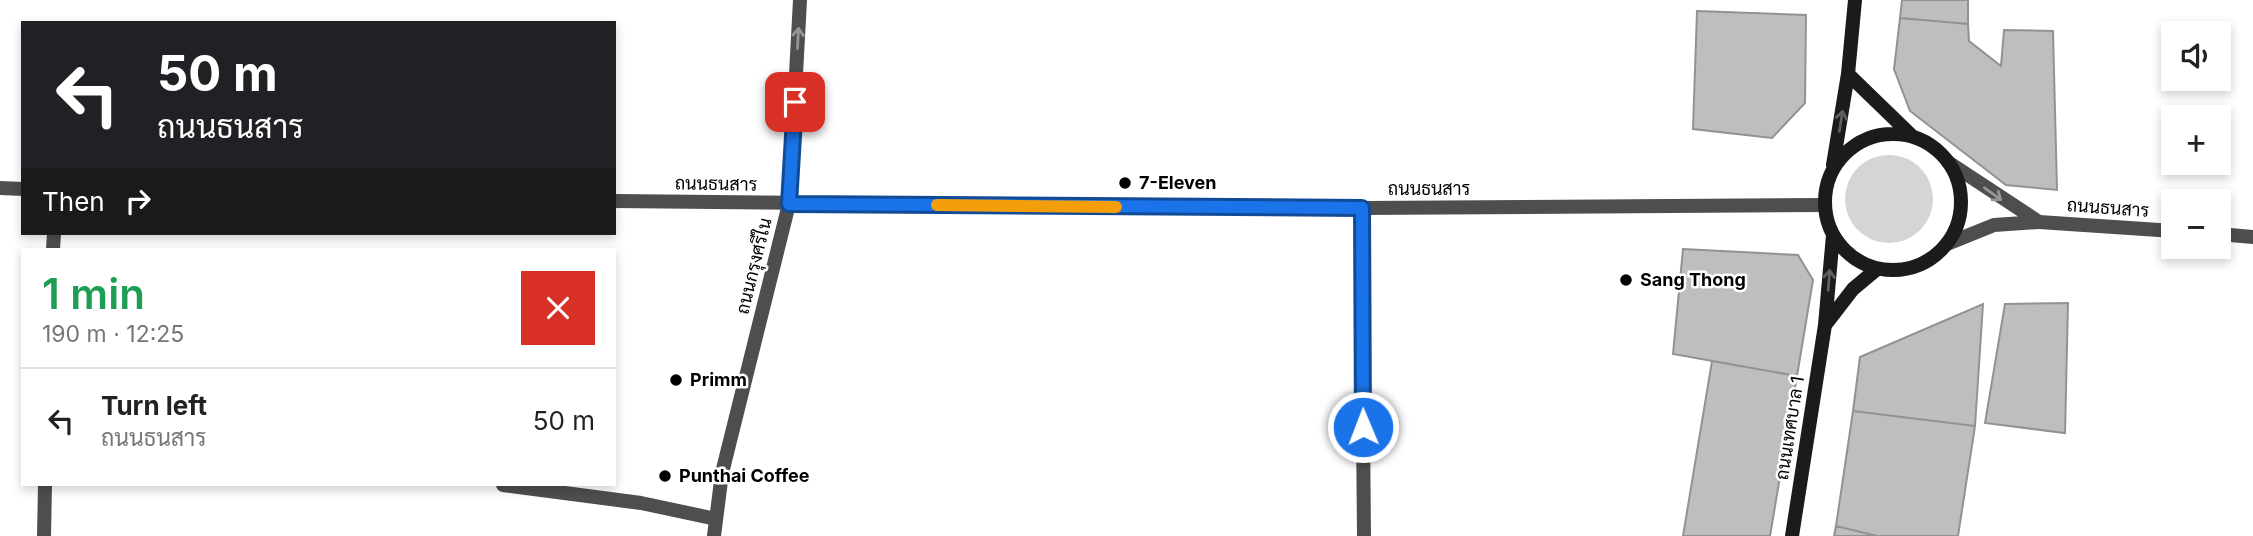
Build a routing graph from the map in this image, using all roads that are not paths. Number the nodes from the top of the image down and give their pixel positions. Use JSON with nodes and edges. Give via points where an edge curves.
{"nodes":[{"id":1,"x":800,"y":0,"type":"edge"},
{"id":2,"x":1855,"y":0,"type":"edge"},
{"id":3,"x":1848,"y":74,"type":"junction"},
{"id":4,"x":1913,"y":136,"type":"junction"},
{"id":5,"x":1948,"y":162,"type":"junction"},
{"id":6,"x":1833,"y":169,"type":"junction"},
{"id":7,"x":0,"y":188,"type":"edge"},
{"id":8,"x":21,"y":189,"type":"edge"},
{"id":9,"x":616,"y":201,"type":"edge"},
{"id":10,"x":789,"y":204,"type":"junction"},
{"id":11,"x":1824,"y":205,"type":"junction"},
{"id":12,"x":1362,"y":208,"type":"junction"},
{"id":13,"x":2039,"y":222,"type":"junction"},
{"id":14,"x":2161,"y":230,"type":"edge"},
{"id":15,"x":1833,"y":235,"type":"junction"},
{"id":16,"x":2231,"y":235,"type":"edge"},
{"id":17,"x":2253,"y":237,"type":"edge"},
{"id":18,"x":1947,"y":244,"type":"junction"},
{"id":19,"x":1877,"y":269,"type":"junction"},
{"id":20,"x":1825,"y":325,"type":"junction"},
{"id":21,"x":45,"y":486,"type":"edge"},
{"id":22,"x":511,"y":486,"type":"edge"},
{"id":23,"x":716,"y":519,"type":"junction"},
{"id":24,"x":44,"y":536,"type":"edge"},
{"id":25,"x":714,"y":536,"type":"edge"},
{"id":26,"x":1364,"y":536,"type":"edge"},
{"id":27,"x":1792,"y":536,"type":"edge"}],
"edges":[{"from":10,"to":1,"type":"street","name":"ถนนกรุงศรีใน","one_way":true},
{"from":2,"to":3,"type":"main road"},
{"from":3,"to":4,"type":"main road"},
{"from":6,"to":3,"type":"main road","one_way":true},
{"from":4,"to":5,"type":"main road","via":[[1933,146]]},
{"from":4,"to":6,"type":"main road","via":[[1890,133],[1867,138],[1847,150]]},
{"from":5,"to":13,"type":"street","one_way":true},
{"from":5,"to":18,"type":"main road","via":[[1962,203],[1958,225]]},
{"from":6,"to":11,"type":"main road"},
{"from":7,"to":8,"type":"street"},
{"from":9,"to":10,"type":"street","name":"ถนนธนสาร"},
{"from":10,"to":12,"type":"street","name":"ถนนธนสาร"},
{"from":10,"to":23,"type":"street","name":"ถนนกรุงศรีใน","via":[[722,473]]},
{"from":11,"to":12,"type":"street","name":"ถนนธนสาร"},
{"from":11,"to":15,"type":"main road"},
{"from":12,"to":26,"type":"street"},
{"from":13,"to":14,"type":"street","name":"ถนนธนสาร"},
{"from":13,"to":18,"type":"street","name":"ถนนธนสาร","via":[[1994,225]]},
{"from":15,"to":19,"type":"main road","via":[[1852,256]]},
{"from":20,"to":15,"type":"main road","name":"ถนนเทศบาล 1","one_way":true},
{"from":16,"to":17,"type":"street"},
{"from":18,"to":19,"type":"main road","via":[[1915,267]]},
{"from":19,"to":20,"type":"main road","via":[[1853,289]]},
{"from":20,"to":27,"type":"main road","name":"ถนนเทศบาล 1"},
{"from":21,"to":24,"type":"street"},
{"from":22,"to":23,"type":"street","via":[[641,503]]},
{"from":23,"to":25,"type":"street","name":"ถนนกรุงศรีใน"}]}
